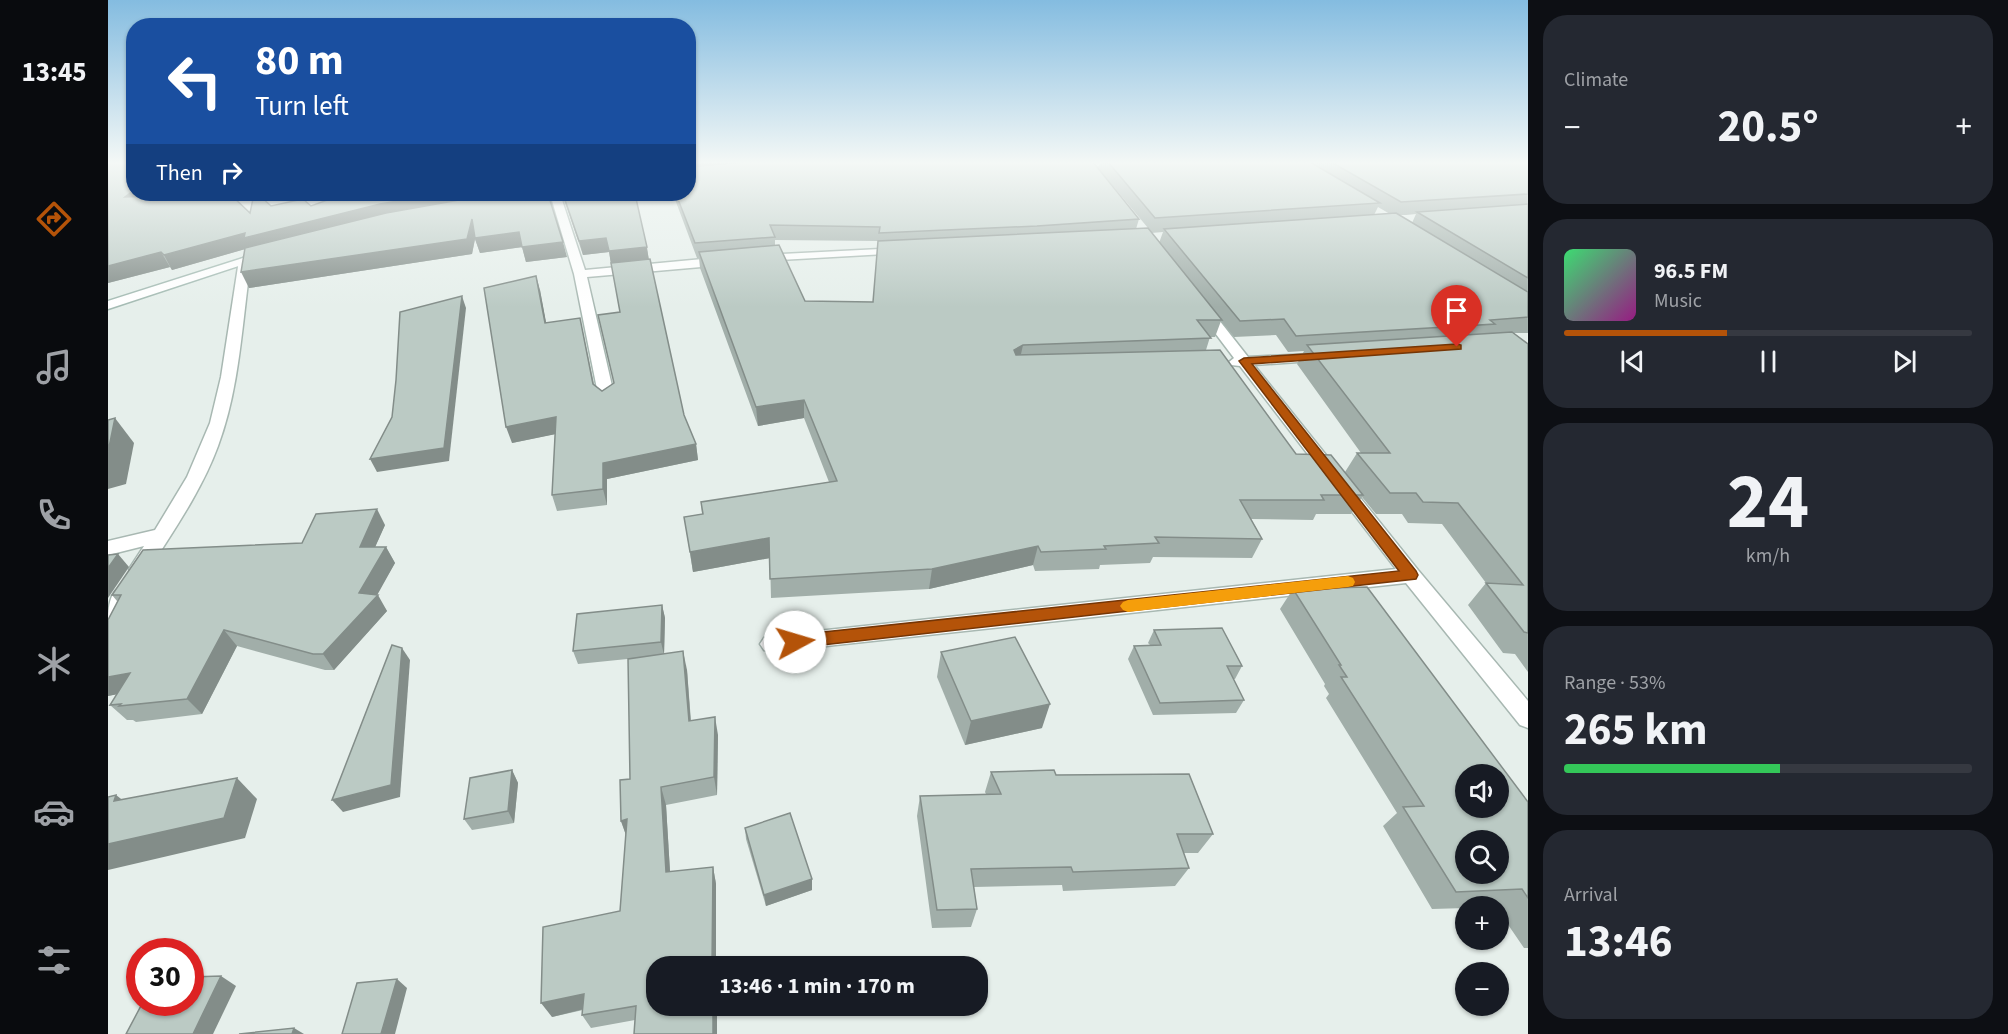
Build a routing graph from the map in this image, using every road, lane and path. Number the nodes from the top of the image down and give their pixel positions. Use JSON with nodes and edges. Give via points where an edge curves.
{"nodes":[{"id":1,"x":560,"y":210,"type":"edge"},
{"id":2,"x":915,"y":250,"type":"edge"},
{"id":3,"x":278,"y":251,"type":"edge"},
{"id":4,"x":245,"y":260,"type":"junction"},
{"id":5,"x":580,"y":274,"type":"junction"},
{"id":6,"x":1196,"y":299,"type":"edge"},
{"id":7,"x":108,"y":305,"type":"edge"},
{"id":8,"x":1339,"y":355,"type":"edge"},
{"id":9,"x":1244,"y":361,"type":"junction"},
{"id":10,"x":1221,"y":362,"type":"edge"},
{"id":11,"x":607,"y":399,"type":"edge"},
{"id":12,"x":161,"y":535,"type":"junction"},
{"id":13,"x":108,"y":548,"type":"edge"},
{"id":14,"x":1411,"y":575,"type":"junction"},
{"id":15,"x":108,"y":618,"type":"edge"},
{"id":16,"x":771,"y":644,"type":"dead end"},
{"id":17,"x":1528,"y":718,"type":"edge"}],
"edges":[{"from":1,"to":5,"type":"street"},
{"from":2,"to":5,"type":"street"},
{"from":3,"to":4,"type":"street"},
{"from":4,"to":7,"type":"street"},
{"from":4,"to":12,"type":"street","via":[[223,402],[210,445],[191,487]]},
{"from":5,"to":11,"type":"street"},
{"from":6,"to":9,"type":"street"},
{"from":8,"to":9,"type":"street"},
{"from":9,"to":10,"type":"street"},
{"from":9,"to":14,"type":"street"},
{"from":12,"to":13,"type":"street"},
{"from":12,"to":15,"type":"street"},
{"from":14,"to":16,"type":"street"},
{"from":14,"to":17,"type":"street"}]}
